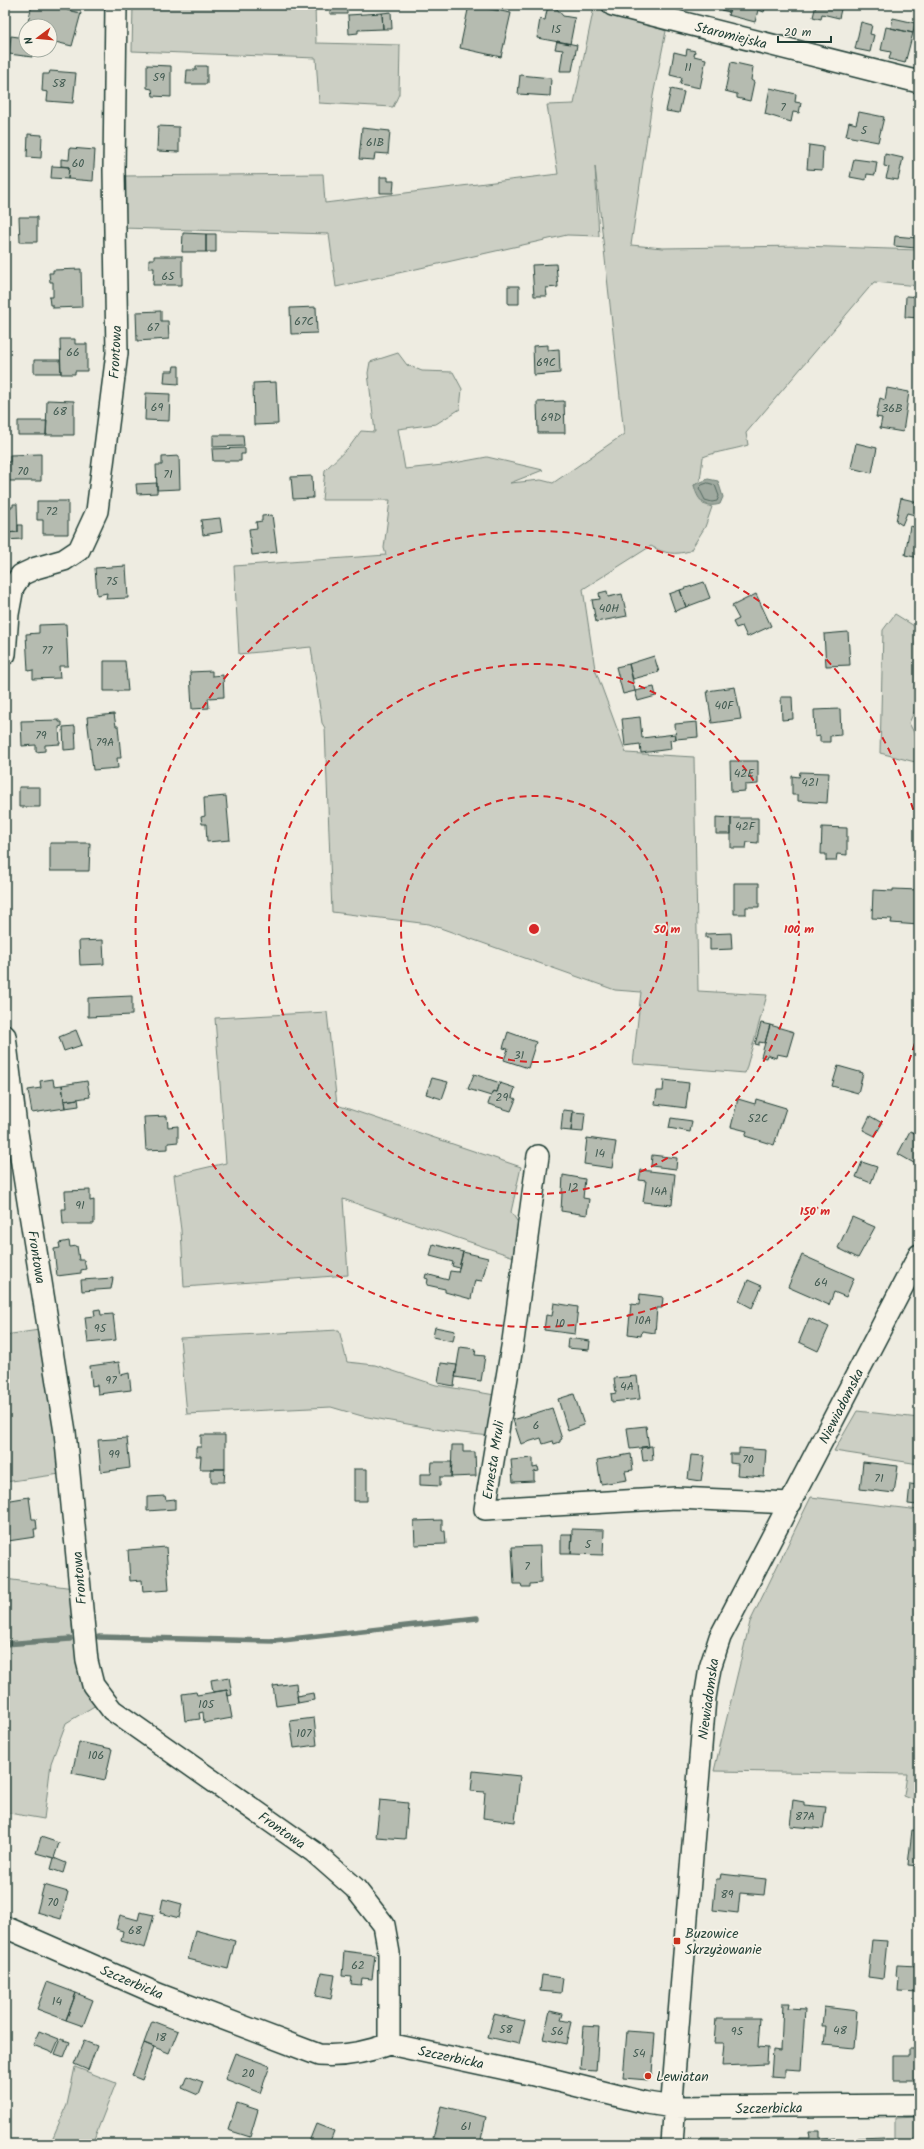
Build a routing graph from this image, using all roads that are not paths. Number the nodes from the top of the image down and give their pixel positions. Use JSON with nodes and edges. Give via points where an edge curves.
{"nodes":[{"id":1,"x":116,"y":5,"type":"edge"},
{"id":2,"x":613,"y":5,"type":"edge"},
{"id":3,"x":919,"y":82,"type":"edge"},
{"id":4,"x":5,"y":654,"type":"edge"},
{"id":5,"x":5,"y":1036,"type":"edge"},
{"id":6,"x":538,"y":1156,"type":"dead end"},
{"id":7,"x":919,"y":1255,"type":"edge"},
{"id":8,"x":791,"y":1503,"type":"junction"},
{"id":9,"x":5,"y":1927,"type":"edge"},
{"id":10,"x":389,"y":2044,"type":"junction"},
{"id":11,"x":919,"y":2105,"type":"edge"},
{"id":12,"x":673,"y":2107,"type":"junction"},
{"id":13,"x":672,"y":2144,"type":"edge"}],
"edges":[{"from":1,"to":4,"type":"street","name":"Frontowa","via":[[114,170],[117,353],[97,511],[79,550],[64,560],[36,568],[21,576],[13,587]]},
{"from":2,"to":3,"type":"street","name":"Staromiejska"},
{"from":5,"to":10,"type":"street","name":"Frontowa","via":[[16,1126],[65,1432],[87,1661],[93,1685],[112,1710],[314,1852],[355,1888],[384,1925],[389,1953]]},
{"from":6,"to":8,"type":"street","name":"Ernesta Mruli","via":[[513,1341],[485,1509],[676,1498]]},
{"from":7,"to":8,"type":"street","name":"Niewiadomska"},
{"from":8,"to":12,"type":"street","name":"Niewiadomska","via":[[720,1638],[710,1668],[701,1748]]},
{"from":9,"to":10,"type":"street","name":"Szczerbicka","via":[[158,1994],[319,2056],[366,2053]]},
{"from":10,"to":12,"type":"street","name":"Szczerbicka"},
{"from":11,"to":12,"type":"street","name":"Szczerbicka"},
{"from":12,"to":13,"type":"street","name":"Niewiadomska"}]}
